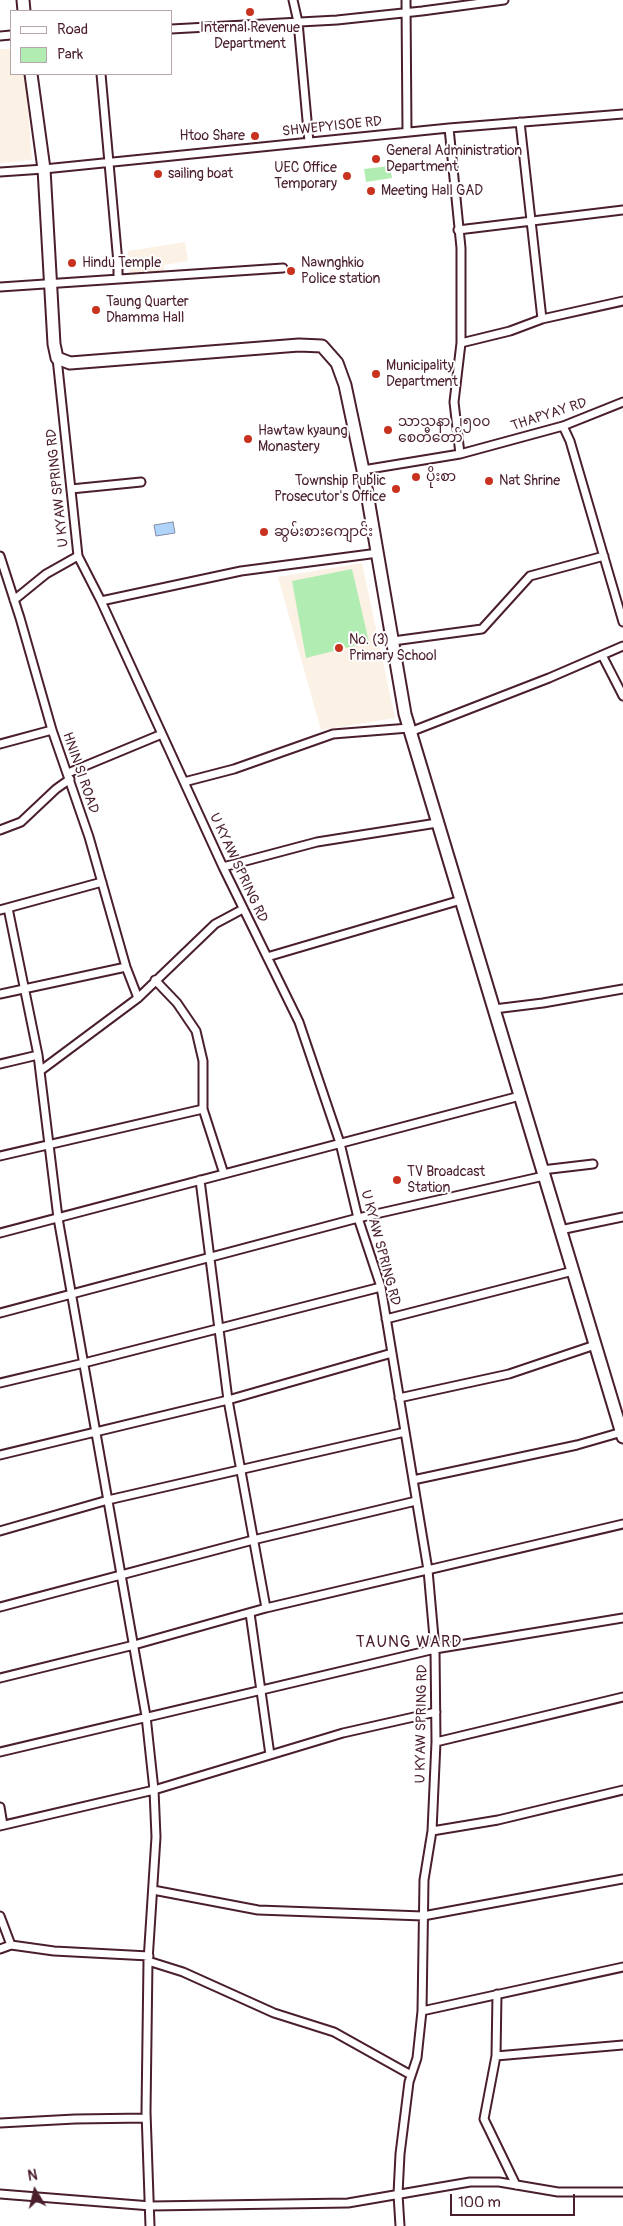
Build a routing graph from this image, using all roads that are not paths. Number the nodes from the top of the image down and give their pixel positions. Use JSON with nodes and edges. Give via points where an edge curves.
{"nodes":[{"id":1,"x":293,"y":0,"type":"edge"},
{"id":2,"x":406,"y":0,"type":"edge"},
{"id":3,"x":504,"y":0,"type":"edge"},
{"id":4,"x":406,"y":13,"type":"junction"},
{"id":5,"x":298,"y":22,"type":"junction"},
{"id":6,"x":172,"y":29,"type":"edge"},
{"id":7,"x":31,"y":75,"type":"edge"},
{"id":8,"x":101,"y":75,"type":"edge"},
{"id":9,"x":623,"y":114,"type":"edge"},
{"id":10,"x":520,"y":122,"type":"junction"},
{"id":11,"x":449,"y":128,"type":"junction"},
{"id":12,"x":407,"y":132,"type":"junction"},
{"id":13,"x":309,"y":142,"type":"junction"},
{"id":14,"x":109,"y":163,"type":"junction"},
{"id":15,"x":44,"y":169,"type":"junction"},
{"id":16,"x":0,"y":172,"type":"edge"},
{"id":17,"x":623,"y":210,"type":"edge"},
{"id":18,"x":531,"y":222,"type":"junction"},
{"id":19,"x":458,"y":230,"type":"junction"},
{"id":20,"x":283,"y":268,"type":"dead end"},
{"id":21,"x":118,"y":278,"type":"junction"},
{"id":22,"x":50,"y":284,"type":"junction"},
{"id":23,"x":0,"y":287,"type":"edge"},
{"id":24,"x":623,"y":301,"type":"edge"},
{"id":25,"x":542,"y":319,"type":"junction"},
{"id":26,"x":461,"y":343,"type":"junction"},
{"id":27,"x":57,"y":358,"type":"junction"},
{"id":28,"x":623,"y":402,"type":"edge"},
{"id":29,"x":563,"y":426,"type":"junction"},
{"id":30,"x":460,"y":454,"type":"junction"},
{"id":31,"x":363,"y":470,"type":"junction"},
{"id":32,"x":141,"y":482,"type":"dead end"},
{"id":33,"x":71,"y":489,"type":"junction"},
{"id":34,"x":378,"y":552,"type":"junction"},
{"id":35,"x":0,"y":556,"type":"edge"},
{"id":36,"x":78,"y":556,"type":"junction"},
{"id":37,"x":604,"y":556,"type":"junction"},
{"id":38,"x":14,"y":600,"type":"junction"},
{"id":39,"x":101,"y":600,"type":"junction"},
{"id":40,"x":623,"y":622,"type":"edge"},
{"id":41,"x":393,"y":641,"type":"junction"},
{"id":42,"x":623,"y":646,"type":"edge"},
{"id":43,"x":602,"y":655,"type":"junction"},
{"id":44,"x":623,"y":696,"type":"edge"},
{"id":45,"x":52,"y":730,"type":"junction"},
{"id":46,"x":409,"y":730,"type":"junction"},
{"id":47,"x":162,"y":734,"type":"junction"},
{"id":48,"x":0,"y":744,"type":"edge"},
{"id":49,"x":69,"y":776,"type":"junction"},
{"id":50,"x":184,"y":782,"type":"junction"},
{"id":51,"x":437,"y":823,"type":"junction"},
{"id":52,"x":0,"y":830,"type":"edge"},
{"id":53,"x":223,"y":867,"type":"junction"},
{"id":54,"x":102,"y":882,"type":"junction"},
{"id":55,"x":461,"y":900,"type":"junction"},
{"id":56,"x":8,"y":908,"type":"junction"},
{"id":57,"x":243,"y":909,"type":"junction"},
{"id":58,"x":0,"y":910,"type":"edge"},
{"id":59,"x":267,"y":957,"type":"junction"},
{"id":60,"x":126,"y":968,"type":"junction"},
{"id":61,"x":155,"y":980,"type":"junction"},
{"id":62,"x":24,"y":987,"type":"junction"},
{"id":63,"x":623,"y":989,"type":"edge"},
{"id":64,"x":0,"y":994,"type":"edge"},
{"id":65,"x":138,"y":998,"type":"junction"},
{"id":66,"x":494,"y":1009,"type":"junction"},
{"id":67,"x":38,"y":1054,"type":"junction"},
{"id":68,"x":0,"y":1064,"type":"edge"},
{"id":69,"x":40,"y":1071,"type":"junction"},
{"id":70,"x":520,"y":1096,"type":"junction"},
{"id":71,"x":203,"y":1109,"type":"junction"},
{"id":72,"x":340,"y":1143,"type":"junction"},
{"id":73,"x":49,"y":1145,"type":"junction"},
{"id":74,"x":0,"y":1156,"type":"edge"},
{"id":75,"x":593,"y":1164,"type":"dead end"},
{"id":76,"x":543,"y":1173,"type":"junction"},
{"id":77,"x":224,"y":1174,"type":"junction"},
{"id":78,"x":200,"y":1180,"type":"junction"},
{"id":79,"x":623,"y":1217,"type":"edge"},
{"id":80,"x":58,"y":1218,"type":"junction"},
{"id":81,"x":358,"y":1218,"type":"junction"},
{"id":82,"x":560,"y":1230,"type":"junction"},
{"id":83,"x":0,"y":1233,"type":"edge"},
{"id":84,"x":208,"y":1258,"type":"junction"},
{"id":85,"x":573,"y":1271,"type":"junction"},
{"id":86,"x":381,"y":1287,"type":"junction"},
{"id":87,"x":72,"y":1295,"type":"junction"},
{"id":88,"x":0,"y":1313,"type":"edge"},
{"id":89,"x":386,"y":1319,"type":"junction"},
{"id":90,"x":218,"y":1329,"type":"junction"},
{"id":91,"x":595,"y":1345,"type":"junction"},
{"id":92,"x":392,"y":1352,"type":"junction"},
{"id":93,"x":84,"y":1364,"type":"junction"},
{"id":94,"x":0,"y":1383,"type":"edge"},
{"id":95,"x":400,"y":1398,"type":"junction"},
{"id":96,"x":228,"y":1400,"type":"junction"},
{"id":97,"x":96,"y":1432,"type":"junction"},
{"id":98,"x":405,"y":1432,"type":"junction"},
{"id":99,"x":622,"y":1435,"type":"edge"},
{"id":100,"x":0,"y":1455,"type":"edge"},
{"id":101,"x":241,"y":1469,"type":"junction"},
{"id":102,"x":412,"y":1480,"type":"junction"},
{"id":103,"x":108,"y":1500,"type":"junction"},
{"id":104,"x":416,"y":1501,"type":"junction"},
{"id":105,"x":623,"y":1524,"type":"edge"},
{"id":106,"x":0,"y":1531,"type":"edge"},
{"id":107,"x":253,"y":1540,"type":"junction"},
{"id":108,"x":428,"y":1570,"type":"junction"},
{"id":109,"x":121,"y":1575,"type":"junction"},
{"id":110,"x":0,"y":1607,"type":"edge"},
{"id":111,"x":266,"y":1608,"type":"junction"},
{"id":112,"x":250,"y":1613,"type":"junction"},
{"id":113,"x":623,"y":1618,"type":"edge"},
{"id":114,"x":134,"y":1645,"type":"junction"},
{"id":115,"x":435,"y":1649,"type":"junction"},
{"id":116,"x":0,"y":1678,"type":"edge"},
{"id":117,"x":260,"y":1689,"type":"junction"},
{"id":118,"x":623,"y":1697,"type":"edge"},
{"id":119,"x":436,"y":1712,"type":"junction"},
{"id":120,"x":146,"y":1716,"type":"junction"},
{"id":121,"x":436,"y":1742,"type":"junction"},
{"id":122,"x":0,"y":1752,"type":"edge"},
{"id":123,"x":270,"y":1755,"type":"junction"},
{"id":124,"x":154,"y":1790,"type":"junction"},
{"id":125,"x":623,"y":1790,"type":"edge"},
{"id":126,"x":0,"y":1807,"type":"edge"},
{"id":127,"x":2,"y":1826,"type":"edge"},
{"id":128,"x":432,"y":1831,"type":"junction"},
{"id":129,"x":623,"y":1879,"type":"edge"},
{"id":130,"x":153,"y":1890,"type":"junction"},
{"id":131,"x":0,"y":1916,"type":"edge"},
{"id":132,"x":423,"y":1916,"type":"junction"},
{"id":133,"x":11,"y":1945,"type":"junction"},
{"id":134,"x":0,"y":1949,"type":"edge"},
{"id":135,"x":148,"y":1959,"type":"junction"},
{"id":136,"x":623,"y":1967,"type":"edge"},
{"id":137,"x":497,"y":1994,"type":"junction"},
{"id":138,"x":422,"y":2010,"type":"junction"},
{"id":139,"x":623,"y":2045,"type":"edge"},
{"id":140,"x":496,"y":2056,"type":"junction"},
{"id":141,"x":411,"y":2075,"type":"junction"},
{"id":142,"x":146,"y":2118,"type":"junction"},
{"id":143,"x":0,"y":2122,"type":"edge"},
{"id":144,"x":516,"y":2185,"type":"junction"},
{"id":145,"x":623,"y":2192,"type":"edge"},
{"id":146,"x":0,"y":2194,"type":"edge"},
{"id":147,"x":398,"y":2194,"type":"junction"},
{"id":148,"x":150,"y":2206,"type":"junction"},
{"id":149,"x":150,"y":2226,"type":"edge"},
{"id":150,"x":400,"y":2226,"type":"edge"}],
"edges":[{"from":1,"to":5,"type":"street"},
{"from":2,"to":4,"type":"street"},
{"from":3,"to":4,"type":"street"},
{"from":4,"to":5,"type":"street"},
{"from":4,"to":12,"type":"street"},
{"from":5,"to":6,"type":"street"},
{"from":5,"to":13,"type":"street"},
{"from":7,"to":15,"type":"highway"},
{"from":8,"to":14,"type":"street"},
{"from":9,"to":10,"type":"street","name":"SHWEPYISOE RD"},
{"from":10,"to":11,"type":"street","name":"SHWEPYISOE RD"},
{"from":10,"to":18,"type":"street"},
{"from":11,"to":12,"type":"street","name":"SHWEPYISOE RD"},
{"from":11,"to":19,"type":"street"},
{"from":12,"to":13,"type":"street","name":"SHWEPYISOE RD"},
{"from":13,"to":14,"type":"street","name":"SHWEPYISOE RD"},
{"from":14,"to":15,"type":"street","name":"SHWEPYISOE RD"},
{"from":14,"to":21,"type":"street"},
{"from":15,"to":16,"type":"street","name":"SHWEPYISOE RD"},
{"from":15,"to":22,"type":"highway"},
{"from":17,"to":18,"type":"street"},
{"from":18,"to":19,"type":"street"},
{"from":18,"to":25,"type":"street"},
{"from":19,"to":26,"type":"street"},
{"from":20,"to":21,"type":"street"},
{"from":21,"to":22,"type":"street"},
{"from":22,"to":23,"type":"street"},
{"from":22,"to":27,"type":"highway"},
{"from":24,"to":25,"type":"street"},
{"from":25,"to":26,"type":"street"},
{"from":26,"to":30,"type":"street","via":[[454,402]]},
{"from":27,"to":31,"type":"highway","via":[[70,363],[299,345],[322,346],[337,363],[345,385]]},
{"from":27,"to":33,"type":"street","name":"U KYAW SPRING RD"},
{"from":28,"to":29,"type":"street","name":"THAPYAY RD"},
{"from":29,"to":30,"type":"street","name":"THAPYAY RD"},
{"from":29,"to":37,"type":"street"},
{"from":30,"to":31,"type":"street","name":"THAPYAY RD"},
{"from":31,"to":34,"type":"highway"},
{"from":32,"to":33,"type":"street"},
{"from":33,"to":36,"type":"street","name":"U KYAW SPRING RD"},
{"from":34,"to":39,"type":"street","via":[[241,571]]},
{"from":34,"to":41,"type":"highway"},
{"from":35,"to":38,"type":"street","name":"HNIN SI ROAD"},
{"from":36,"to":38,"type":"street","via":[[46,574]]},
{"from":36,"to":39,"type":"street","name":"U KYAW SPRING RD"},
{"from":37,"to":40,"type":"street"},
{"from":37,"to":41,"type":"street","via":[[530,576],[482,629]]},
{"from":38,"to":45,"type":"street","name":"HNIN SI ROAD"},
{"from":39,"to":47,"type":"street","name":"U KYAW SPRING RD"},
{"from":41,"to":46,"type":"highway"},
{"from":42,"to":43,"type":"street"},
{"from":43,"to":44,"type":"street"},
{"from":43,"to":46,"type":"street"},
{"from":45,"to":48,"type":"street"},
{"from":45,"to":49,"type":"street","name":"HNIN SI ROAD"},
{"from":46,"to":50,"type":"street","via":[[333,734],[234,769]]},
{"from":46,"to":51,"type":"highway"},
{"from":47,"to":49,"type":"street"},
{"from":47,"to":50,"type":"street","name":"U KYAW SPRING RD"},
{"from":49,"to":52,"type":"street","via":[[21,822]]},
{"from":49,"to":54,"type":"street","name":"HNIN SI ROAD"},
{"from":50,"to":53,"type":"street","name":"U KYAW SPRING RD"},
{"from":51,"to":53,"type":"street","via":[[317,842]]},
{"from":51,"to":55,"type":"highway"},
{"from":53,"to":57,"type":"street","name":"U KYAW SPRING RD"},
{"from":54,"to":56,"type":"street"},
{"from":54,"to":60,"type":"street","name":"HNIN SI ROAD"},
{"from":55,"to":59,"type":"street"},
{"from":55,"to":66,"type":"highway"},
{"from":56,"to":58,"type":"street"},
{"from":56,"to":62,"type":"street"},
{"from":57,"to":59,"type":"street","name":"U KYAW SPRING RD"},
{"from":57,"to":61,"type":"street","via":[[215,924]]},
{"from":59,"to":72,"type":"street","name":"U KYAW SPRING RD","via":[[299,1022]]},
{"from":60,"to":62,"type":"street"},
{"from":60,"to":65,"type":"street","name":"HNIN SI ROAD"},
{"from":61,"to":65,"type":"street"},
{"from":61,"to":71,"type":"street","via":[[196,1031],[203,1061]]},
{"from":62,"to":64,"type":"street"},
{"from":62,"to":67,"type":"street"},
{"from":63,"to":66,"type":"street"},
{"from":65,"to":69,"type":"street"},
{"from":66,"to":70,"type":"highway"},
{"from":67,"to":68,"type":"street"},
{"from":67,"to":69,"type":"street"},
{"from":69,"to":73,"type":"street"},
{"from":70,"to":72,"type":"street"},
{"from":70,"to":76,"type":"highway"},
{"from":71,"to":73,"type":"street"},
{"from":71,"to":77,"type":"street"},
{"from":72,"to":77,"type":"street"},
{"from":72,"to":81,"type":"street","name":"U KYAW SPRING RD"},
{"from":73,"to":74,"type":"street"},
{"from":73,"to":80,"type":"street"},
{"from":75,"to":76,"type":"street"},
{"from":76,"to":81,"type":"street"},
{"from":76,"to":82,"type":"highway"},
{"from":77,"to":78,"type":"street"},
{"from":78,"to":80,"type":"street"},
{"from":78,"to":84,"type":"street"},
{"from":79,"to":82,"type":"street"},
{"from":80,"to":83,"type":"street"},
{"from":80,"to":87,"type":"street"},
{"from":81,"to":84,"type":"street"},
{"from":81,"to":86,"type":"street","name":"U KYAW SPRING RD"},
{"from":82,"to":85,"type":"highway"},
{"from":84,"to":87,"type":"street"},
{"from":84,"to":90,"type":"street"},
{"from":85,"to":89,"type":"street"},
{"from":85,"to":91,"type":"highway"},
{"from":86,"to":89,"type":"street","name":"U KYAW SPRING RD"},
{"from":86,"to":90,"type":"street"},
{"from":87,"to":88,"type":"street"},
{"from":87,"to":93,"type":"street"},
{"from":89,"to":92,"type":"street","name":"U KYAW SPRING RD"},
{"from":90,"to":93,"type":"street"},
{"from":90,"to":96,"type":"street"},
{"from":91,"to":95,"type":"street","via":[[509,1374]]},
{"from":91,"to":99,"type":"highway"},
{"from":92,"to":95,"type":"street","name":"U KYAW SPRING RD"},
{"from":92,"to":96,"type":"street"},
{"from":93,"to":94,"type":"street"},
{"from":93,"to":97,"type":"street"},
{"from":95,"to":98,"type":"street","name":"U KYAW SPRING RD"},
{"from":96,"to":97,"type":"street"},
{"from":96,"to":101,"type":"street"},
{"from":97,"to":100,"type":"street"},
{"from":97,"to":103,"type":"street"},
{"from":98,"to":101,"type":"street"},
{"from":98,"to":102,"type":"street","name":"U KYAW SPRING RD"},
{"from":99,"to":102,"type":"street"},
{"from":101,"to":103,"type":"street"},
{"from":101,"to":107,"type":"street"},
{"from":102,"to":104,"type":"street","name":"U KYAW SPRING RD"},
{"from":103,"to":106,"type":"street"},
{"from":103,"to":109,"type":"street"},
{"from":104,"to":107,"type":"street"},
{"from":104,"to":108,"type":"street","name":"U KYAW SPRING RD"},
{"from":105,"to":108,"type":"street"},
{"from":107,"to":109,"type":"street"},
{"from":107,"to":111,"type":"street"},
{"from":108,"to":111,"type":"street"},
{"from":108,"to":115,"type":"street","name":"U KYAW SPRING RD"},
{"from":109,"to":110,"type":"street"},
{"from":109,"to":114,"type":"street"},
{"from":111,"to":112,"type":"street"},
{"from":112,"to":114,"type":"street"},
{"from":112,"to":117,"type":"street"},
{"from":113,"to":115,"type":"street"},
{"from":114,"to":116,"type":"street"},
{"from":114,"to":120,"type":"street"},
{"from":115,"to":117,"type":"street"},
{"from":115,"to":119,"type":"street","name":"U KYAW SPRING RD"},
{"from":117,"to":120,"type":"street"},
{"from":117,"to":123,"type":"street"},
{"from":118,"to":121,"type":"street"},
{"from":119,"to":121,"type":"street","name":"U KYAW SPRING RD"},
{"from":119,"to":123,"type":"street","via":[[343,1733]]},
{"from":120,"to":122,"type":"street"},
{"from":120,"to":124,"type":"street"},
{"from":121,"to":128,"type":"street","name":"U KYAW SPRING RD"},
{"from":123,"to":124,"type":"street"},
{"from":124,"to":127,"type":"street"},
{"from":124,"to":130,"type":"street"},
{"from":125,"to":128,"type":"street","via":[[498,1820]]},
{"from":126,"to":127,"type":"street"},
{"from":128,"to":132,"type":"street","name":"U KYAW SPRING RD","via":[[424,1880]]},
{"from":129,"to":132,"type":"street"},
{"from":130,"to":132,"type":"street","via":[[258,1910]]},
{"from":130,"to":135,"type":"street"},
{"from":131,"to":133,"type":"street"},
{"from":132,"to":138,"type":"street","name":"U KYAW SPRING RD"},
{"from":133,"to":134,"type":"street"},
{"from":133,"to":135,"type":"street"},
{"from":135,"to":141,"type":"street","via":[[274,2013],[334,2032]]},
{"from":135,"to":142,"type":"street"},
{"from":136,"to":137,"type":"street"},
{"from":137,"to":138,"type":"street"},
{"from":137,"to":140,"type":"street"},
{"from":138,"to":141,"type":"street","name":"U KYAW SPRING RD"},
{"from":139,"to":140,"type":"street"},
{"from":140,"to":144,"type":"street","via":[[484,2119]]},
{"from":141,"to":147,"type":"street","name":"U KYAW SPRING RD"},
{"from":142,"to":143,"type":"street"},
{"from":142,"to":148,"type":"street"},
{"from":144,"to":145,"type":"street","via":[[558,2192]]},
{"from":144,"to":147,"type":"street","via":[[470,2182]]},
{"from":146,"to":148,"type":"street"},
{"from":147,"to":148,"type":"street","via":[[348,2203]]},
{"from":147,"to":150,"type":"street","name":"U KYAW SPRING RD"},
{"from":148,"to":149,"type":"street"}]}
